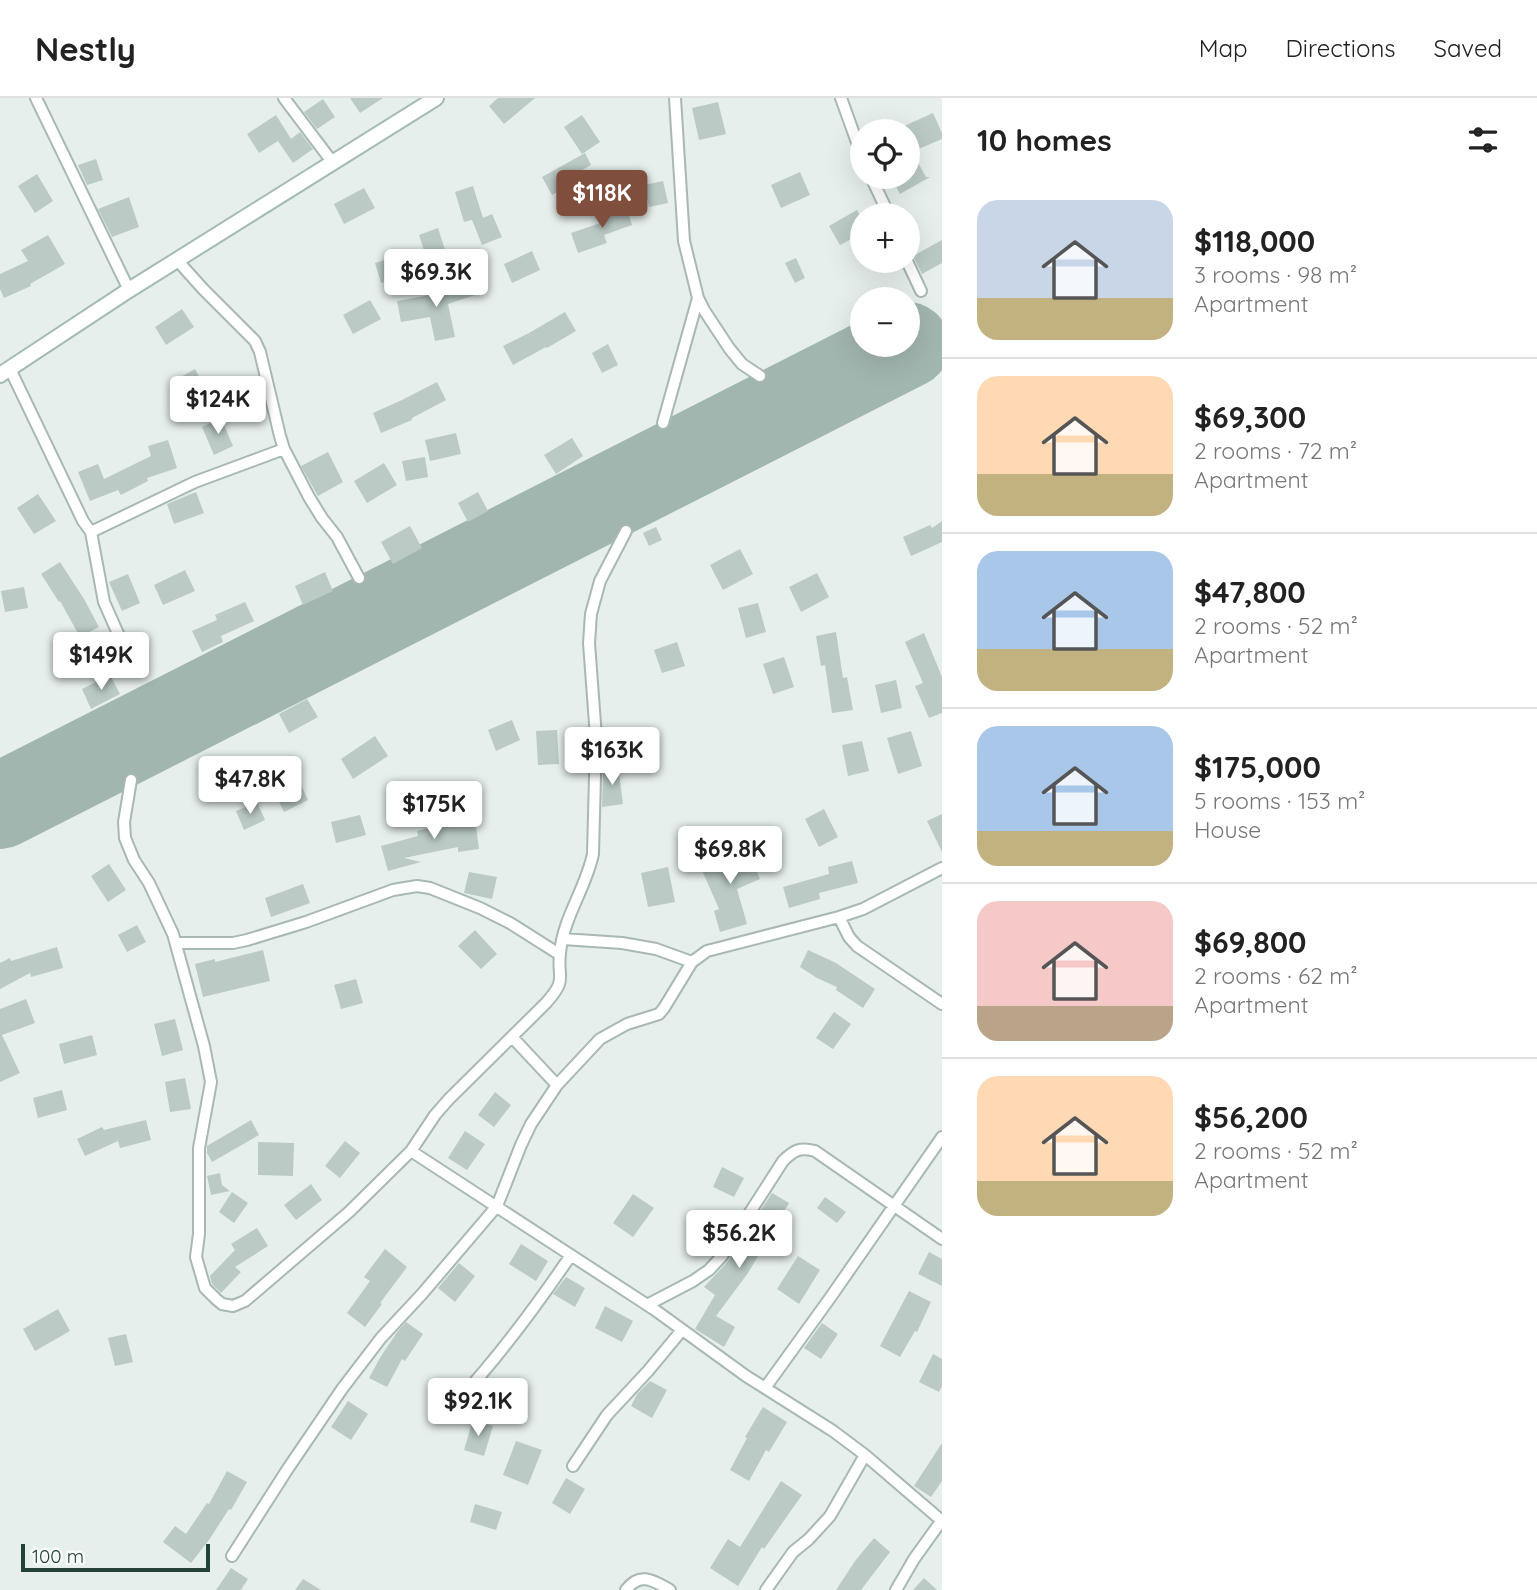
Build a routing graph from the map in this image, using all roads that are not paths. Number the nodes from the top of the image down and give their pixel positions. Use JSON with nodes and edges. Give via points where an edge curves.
{"nodes":[{"id":1,"x":36,"y":98,"type":"edge"},
{"id":2,"x":284,"y":98,"type":"edge"},
{"id":3,"x":436,"y":98,"type":"edge"},
{"id":4,"x":675,"y":98,"type":"edge"},
{"id":5,"x":841,"y":98,"type":"edge"},
{"id":6,"x":850,"y":123,"type":"edge"},
{"id":7,"x":333,"y":163,"type":"junction"},
{"id":8,"x":177,"y":260,"type":"junction"},
{"id":9,"x":913,"y":273,"type":"edge"},
{"id":10,"x":129,"y":290,"type":"junction"},
{"id":11,"x":921,"y":291,"type":"dead end"},
{"id":12,"x":698,"y":298,"type":"junction"},
{"id":13,"x":5,"y":372,"type":"edge"},
{"id":14,"x":760,"y":376,"type":"dead end"},
{"id":15,"x":663,"y":423,"type":"dead end"},
{"id":16,"x":284,"y":449,"type":"junction"},
{"id":17,"x":626,"y":531,"type":"dead end"},
{"id":18,"x":91,"y":532,"type":"junction"},
{"id":19,"x":359,"y":578,"type":"dead end"},
{"id":20,"x":131,"y":663,"type":"dead end"},
{"id":21,"x":131,"y":780,"type":"dead end"},
{"id":22,"x":942,"y":868,"type":"edge"},
{"id":23,"x":839,"y":917,"type":"junction"},
{"id":24,"x":563,"y":939,"type":"junction"},
{"id":25,"x":176,"y":943,"type":"junction"},
{"id":26,"x":559,"y":954,"type":"junction"},
{"id":27,"x":692,"y":962,"type":"junction"},
{"id":28,"x":942,"y":1004,"type":"edge"},
{"id":29,"x":512,"y":1037,"type":"junction"},
{"id":30,"x":557,"y":1085,"type":"junction"},
{"id":31,"x":942,"y":1137,"type":"edge"},
{"id":32,"x":411,"y":1151,"type":"junction"},
{"id":33,"x":894,"y":1205,"type":"junction"},
{"id":34,"x":497,"y":1206,"type":"junction"},
{"id":35,"x":942,"y":1239,"type":"edge"},
{"id":36,"x":571,"y":1255,"type":"junction"},
{"id":37,"x":647,"y":1305,"type":"junction"},
{"id":38,"x":682,"y":1330,"type":"junction"},
{"id":39,"x":765,"y":1388,"type":"junction"},
{"id":40,"x":455,"y":1404,"type":"dead end"},
{"id":41,"x":865,"y":1455,"type":"junction"},
{"id":42,"x":573,"y":1466,"type":"dead end"},
{"id":43,"x":942,"y":1521,"type":"edge"},
{"id":44,"x":232,"y":1556,"type":"dead end"},
{"id":45,"x":626,"y":1590,"type":"edge"},
{"id":46,"x":670,"y":1590,"type":"edge"},
{"id":47,"x":766,"y":1590,"type":"edge"},
{"id":48,"x":896,"y":1590,"type":"edge"}],
"edges":[{"from":1,"to":10,"type":"street"},
{"from":2,"to":7,"type":"street"},
{"from":3,"to":7,"type":"main road"},
{"from":4,"to":12,"type":"street","via":[[684,241]]},
{"from":5,"to":6,"type":"street"},
{"from":7,"to":8,"type":"main road"},
{"from":8,"to":10,"type":"main road"},
{"from":8,"to":16,"type":"street","via":[[255,341]]},
{"from":9,"to":11,"type":"street"},
{"from":10,"to":13,"type":"main road"},
{"from":12,"to":14,"type":"street","via":[[735,356]]},
{"from":12,"to":15,"type":"street"},
{"from":13,"to":18,"type":"street"},
{"from":16,"to":18,"type":"street","via":[[195,482]]},
{"from":16,"to":19,"type":"street"},
{"from":17,"to":24,"type":"street","via":[[600,581],[591,614],[596,737],[593,854]]},
{"from":18,"to":20,"type":"street","via":[[104,602]]},
{"from":21,"to":25,"type":"street","via":[[125,838]]},
{"from":22,"to":23,"type":"street"},
{"from":23,"to":27,"type":"street","via":[[707,951]]},
{"from":23,"to":28,"type":"street","via":[[857,946]]},
{"from":24,"to":26,"type":"street"},
{"from":24,"to":27,"type":"street","via":[[645,947]]},
{"from":25,"to":26,"type":"street","via":[[247,940],[417,886],[480,908]]},
{"from":25,"to":32,"type":"street","via":[[212,1082],[199,1148],[196,1257],[205,1288],[215,1300],[233,1306],[245,1301],[349,1212]]},
{"from":26,"to":29,"type":"street","via":[[559,984]]},
{"from":27,"to":30,"type":"street","via":[[659,1014],[600,1039]]},
{"from":29,"to":30,"type":"street"},
{"from":29,"to":32,"type":"street","via":[[435,1115]]},
{"from":30,"to":34,"type":"street","via":[[531,1124]]},
{"from":31,"to":33,"type":"street"},
{"from":32,"to":34,"type":"street"},
{"from":33,"to":35,"type":"street"},
{"from":33,"to":37,"type":"street","via":[[815,1151],[793,1151],[709,1270]]},
{"from":33,"to":39,"type":"street"},
{"from":34,"to":36,"type":"street"},
{"from":34,"to":44,"type":"street","via":[[342,1389]]},
{"from":36,"to":37,"type":"street"},
{"from":36,"to":40,"type":"street","via":[[534,1309]]},
{"from":37,"to":38,"type":"street"},
{"from":38,"to":39,"type":"street"},
{"from":38,"to":42,"type":"street","via":[[607,1415]]},
{"from":39,"to":41,"type":"street"},
{"from":41,"to":43,"type":"street"},
{"from":41,"to":47,"type":"street","via":[[830,1516],[793,1552]]},
{"from":43,"to":48,"type":"street"},
{"from":45,"to":46,"type":"street","via":[[636,1580],[645,1579]]}]}
